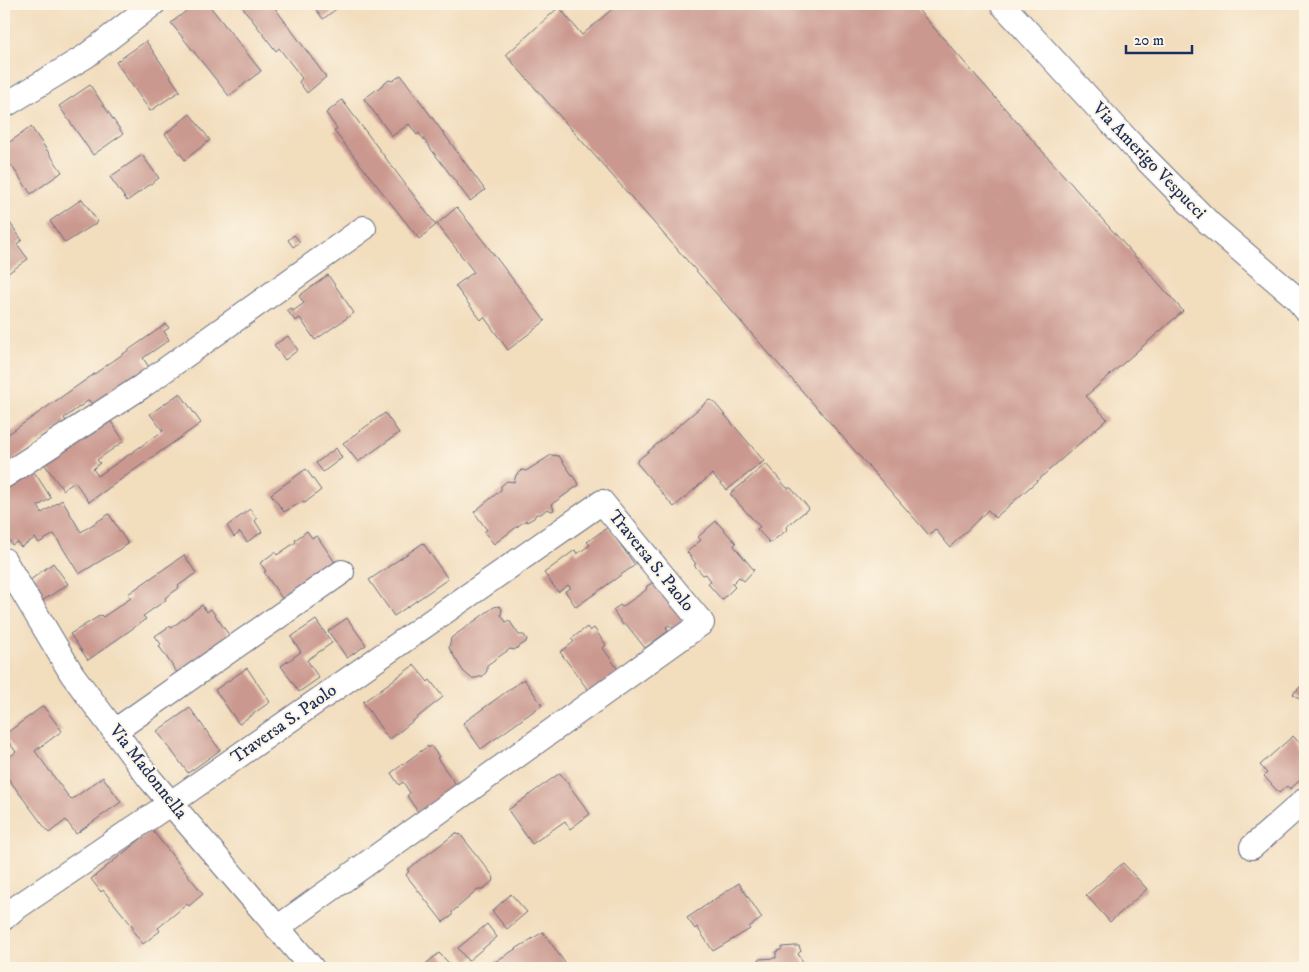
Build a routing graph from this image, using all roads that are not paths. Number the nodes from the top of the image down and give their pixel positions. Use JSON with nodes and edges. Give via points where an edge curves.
{"nodes":[{"id":1,"x":153,"y":4,"type":"edge"},
{"id":2,"x":1002,"y":4,"type":"edge"},
{"id":3,"x":4,"y":106,"type":"edge"},
{"id":4,"x":364,"y":228,"type":"dead end"},
{"id":5,"x":1302,"y":298,"type":"edge"},
{"id":6,"x":4,"y":476,"type":"edge"},
{"id":7,"x":4,"y":560,"type":"edge"},
{"id":8,"x":342,"y":572,"type":"dead end"},
{"id":9,"x":116,"y":730,"type":"junction"},
{"id":10,"x":1305,"y":800,"type":"edge"},
{"id":11,"x":171,"y":803,"type":"junction"},
{"id":12,"x":1252,"y":847,"type":"dead end"},
{"id":13,"x":4,"y":918,"type":"edge"},
{"id":14,"x":277,"y":928,"type":"junction"},
{"id":15,"x":312,"y":968,"type":"edge"}],
"edges":[{"from":1,"to":3,"type":"street","via":[[86,56]]},
{"from":2,"to":5,"type":"street","name":"Via Amerigo Vespucci","via":[[1132,145],[1210,223]]},
{"from":4,"to":6,"type":"street","via":[[141,387]]},
{"from":7,"to":9,"type":"street","name":"Via Madonnella","via":[[72,674]]},
{"from":8,"to":9,"type":"street"},
{"from":9,"to":11,"type":"street","name":"Via Madonnella"},
{"from":10,"to":12,"type":"street"},
{"from":11,"to":13,"type":"street"},
{"from":11,"to":14,"type":"street","name":"Via Madonnella"},
{"from":11,"to":14,"type":"street","name":"Traversa S. Paolo","via":[[602,502],[702,623]]},
{"from":14,"to":15,"type":"street","name":"Via Madonnella"}]}
